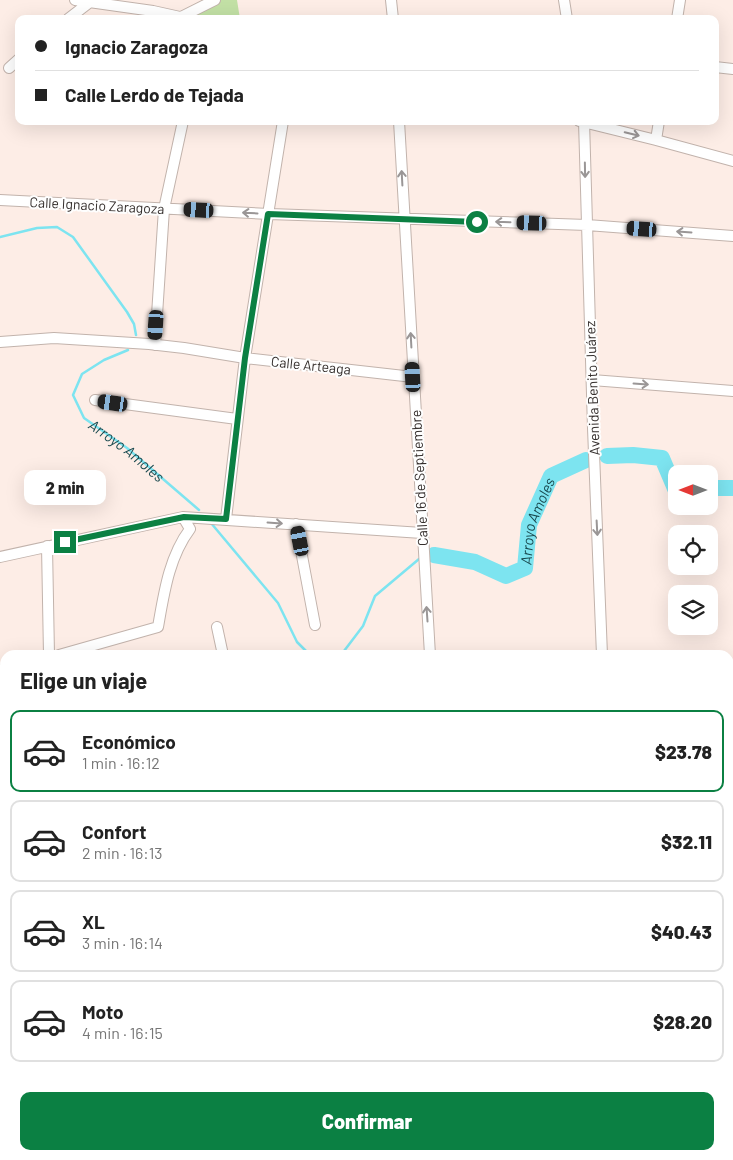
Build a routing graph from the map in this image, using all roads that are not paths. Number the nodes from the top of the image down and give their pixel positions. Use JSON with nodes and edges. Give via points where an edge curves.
{"nodes":[{"id":1,"x":75,"y":0,"type":"edge"},
{"id":2,"x":154,"y":0,"type":"edge"},
{"id":3,"x":215,"y":0,"type":"edge"},
{"id":4,"x":391,"y":0,"type":"edge"},
{"id":5,"x":564,"y":0,"type":"edge"},
{"id":6,"x":680,"y":0,"type":"edge"},
{"id":7,"x":90,"y":2,"type":"junction"},
{"id":8,"x":153,"y":11,"type":"junction"},
{"id":9,"x":73,"y":15,"type":"edge"},
{"id":10,"x":171,"y":15,"type":"edge"},
{"id":11,"x":190,"y":15,"type":"edge"},
{"id":12,"x":392,"y":15,"type":"edge"},
{"id":13,"x":566,"y":15,"type":"edge"},
{"id":14,"x":678,"y":15,"type":"edge"},
{"id":15,"x":15,"y":63,"type":"edge"},
{"id":16,"x":719,"y":67,"type":"edge"},
{"id":17,"x":9,"y":68,"type":"dead end"},
{"id":18,"x":733,"y":69,"type":"edge"},
{"id":19,"x":182,"y":125,"type":"edge"},
{"id":20,"x":282,"y":125,"type":"edge"},
{"id":21,"x":399,"y":125,"type":"edge"},
{"id":22,"x":583,"y":125,"type":"edge"},
{"id":23,"x":595,"y":125,"type":"edge"},
{"id":24,"x":658,"y":125,"type":"edge"},
{"id":25,"x":656,"y":140,"type":"junction"},
{"id":26,"x":733,"y":161,"type":"edge"},
{"id":27,"x":0,"y":200,"type":"edge"},
{"id":28,"x":164,"y":208,"type":"junction"},
{"id":29,"x":268,"y":214,"type":"junction"},
{"id":30,"x":404,"y":219,"type":"junction"},
{"id":31,"x":586,"y":225,"type":"junction"},
{"id":32,"x":733,"y":236,"type":"edge"},
{"id":33,"x":0,"y":342,"type":"edge"},
{"id":34,"x":155,"y":345,"type":"junction"},
{"id":35,"x":245,"y":358,"type":"junction"},
{"id":36,"x":413,"y":377,"type":"junction"},
{"id":37,"x":592,"y":380,"type":"junction"},
{"id":38,"x":733,"y":391,"type":"edge"},
{"id":39,"x":95,"y":400,"type":"dead end"},
{"id":40,"x":237,"y":419,"type":"junction"},
{"id":41,"x":187,"y":517,"type":"junction"},
{"id":42,"x":226,"y":519,"type":"junction"},
{"id":43,"x":296,"y":524,"type":"junction"},
{"id":44,"x":422,"y":533,"type":"junction"},
{"id":45,"x":46,"y":546,"type":"junction"},
{"id":46,"x":0,"y":556,"type":"edge"},
{"id":47,"x":315,"y":625,"type":"dead end"},
{"id":48,"x":217,"y":627,"type":"dead end"},
{"id":49,"x":49,"y":650,"type":"edge"},
{"id":50,"x":77,"y":650,"type":"edge"},
{"id":51,"x":222,"y":650,"type":"edge"},
{"id":52,"x":430,"y":650,"type":"edge"},
{"id":53,"x":602,"y":650,"type":"edge"}],
"edges":[{"from":1,"to":7,"type":"street"},
{"from":2,"to":8,"type":"street"},
{"from":3,"to":11,"type":"street"},
{"from":4,"to":12,"type":"street"},
{"from":5,"to":13,"type":"street"},
{"from":6,"to":14,"type":"street"},
{"from":7,"to":8,"type":"street"},
{"from":7,"to":9,"type":"street"},
{"from":8,"to":10,"type":"street"},
{"from":15,"to":17,"type":"street"},
{"from":16,"to":18,"type":"street"},
{"from":19,"to":28,"type":"street"},
{"from":20,"to":29,"type":"street"},
{"from":30,"to":21,"type":"street","name":"Calle 16 de Septiembre","one_way":true},
{"from":22,"to":31,"type":"street","name":"Avenida Benito Juárez","one_way":true},
{"from":23,"to":25,"type":"street","one_way":true},
{"from":24,"to":25,"type":"street"},
{"from":25,"to":26,"type":"street"},
{"from":27,"to":28,"type":"street","name":"Calle Ignacio Zaragoza"},
{"from":29,"to":28,"type":"street","name":"Calle Ignacio Zaragoza","one_way":true},
{"from":28,"to":34,"type":"street"},
{"from":29,"to":30,"type":"street","name":"Calle Ignacio Zaragoza"},
{"from":29,"to":35,"type":"street"},
{"from":31,"to":30,"type":"street","name":"Calle Ignacio Zaragoza","one_way":true},
{"from":36,"to":30,"type":"street","name":"Calle 16 de Septiembre","one_way":true},
{"from":32,"to":31,"type":"street","name":"Calle Ignacio Zaragoza","one_way":true},
{"from":31,"to":37,"type":"street","name":"Avenida Benito Juárez"},
{"from":33,"to":34,"type":"street","name":"Calle Arteaga","via":[[54,338]]},
{"from":34,"to":35,"type":"street","name":"Calle Arteaga"},
{"from":35,"to":36,"type":"street","name":"Calle Arteaga"},
{"from":35,"to":40,"type":"street"},
{"from":36,"to":44,"type":"street","name":"Calle 16 de Septiembre"},
{"from":37,"to":38,"type":"street","one_way":true},
{"from":37,"to":53,"type":"street","name":"Avenida Benito Juárez","one_way":true},
{"from":39,"to":40,"type":"street"},
{"from":40,"to":42,"type":"street"},
{"from":41,"to":42,"type":"street"},
{"from":41,"to":45,"type":"street"},
{"from":41,"to":50,"type":"street","via":[[190,529],[173,559],[158,627]]},
{"from":42,"to":43,"type":"street","one_way":true},
{"from":43,"to":44,"type":"street"},
{"from":43,"to":47,"type":"street"},
{"from":52,"to":44,"type":"street","name":"Calle 16 de Septiembre","one_way":true},
{"from":45,"to":46,"type":"street"},
{"from":45,"to":49,"type":"street"},
{"from":48,"to":51,"type":"street"}]}
